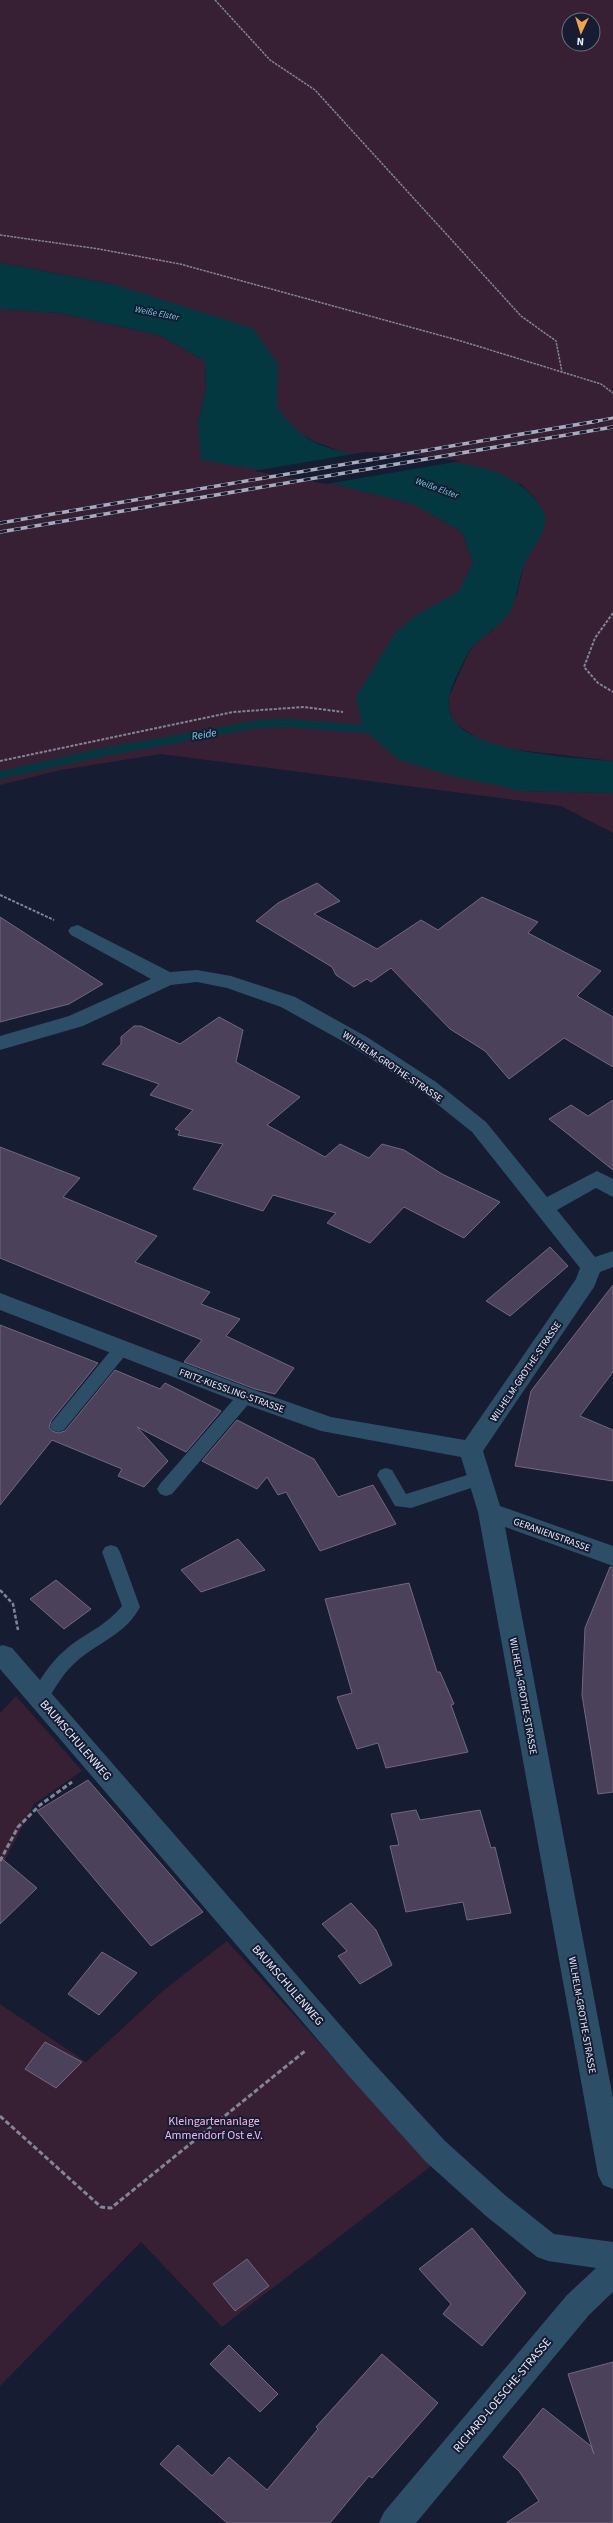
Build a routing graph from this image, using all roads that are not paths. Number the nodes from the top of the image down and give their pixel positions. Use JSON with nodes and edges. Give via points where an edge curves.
{"nodes":[{"id":1,"x":78,"y":931,"type":"road end"},
{"id":2,"x":167,"y":979,"type":"junction"},
{"id":3,"x":0,"y":1042,"type":"edge"},
{"id":4,"x":613,"y":1190,"type":"edge"},
{"id":5,"x":544,"y":1208,"type":"junction"},
{"id":6,"x":613,"y":1259,"type":"edge"},
{"id":7,"x":591,"y":1267,"type":"junction"},
{"id":8,"x":0,"y":1301,"type":"edge"},
{"id":9,"x":122,"y":1348,"type":"junction"},
{"id":10,"x":246,"y":1396,"type":"junction"},
{"id":11,"x":58,"y":1426,"type":"dead end"},
{"id":12,"x":471,"y":1450,"type":"junction"},
{"id":13,"x":386,"y":1475,"type":"dead end"},
{"id":14,"x":480,"y":1478,"type":"junction"},
{"id":15,"x":166,"y":1488,"type":"dead end"},
{"id":16,"x":490,"y":1512,"type":"junction"},
{"id":17,"x":111,"y":1552,"type":"dead end"},
{"id":18,"x":613,"y":1556,"type":"edge"},
{"id":19,"x":2,"y":1655,"type":"road end"},
{"id":20,"x":39,"y":1698,"type":"junction"},
{"id":21,"x":613,"y":2175,"type":"edge"},
{"id":22,"x":613,"y":2256,"type":"edge"},
{"id":23,"x":613,"y":2272,"type":"edge"},
{"id":24,"x":395,"y":2523,"type":"edge"}],
"edges":[{"from":1,"to":2,"type":"street"},
{"from":2,"to":3,"type":"street","name":"WILHELM-GROTHE-STRASSE","via":[[76,1021]]},
{"from":2,"to":5,"type":"street","name":"WILHELM-GROTHE-STRASSE","via":[[197,976],[231,982],[288,1002],[360,1042],[429,1087],[479,1127]]},
{"from":4,"to":5,"type":"street","via":[[597,1178]]},
{"from":5,"to":7,"type":"street","name":"WILHELM-GROTHE-STRASSE"},
{"from":6,"to":7,"type":"street"},
{"from":7,"to":12,"type":"street","name":"WILHELM-GROTHE-STRASSE","via":[[586,1281]]},
{"from":8,"to":9,"type":"street","name":"FRITZ-KIESSLING-STRASSE"},
{"from":9,"to":10,"type":"street","name":"FRITZ-KIESSLING-STRASSE"},
{"from":9,"to":11,"type":"lane"},
{"from":10,"to":12,"type":"street","name":"FRITZ-KIESSLING-STRASSE","via":[[329,1425]]},
{"from":10,"to":15,"type":"lane"},
{"from":12,"to":14,"type":"street","name":"WILHELM-GROTHE-STRASSE"},
{"from":13,"to":14,"type":"lane","via":[[401,1501],[412,1501]]},
{"from":14,"to":16,"type":"street","name":"WILHELM-GROTHE-STRASSE"},
{"from":16,"to":18,"type":"street","name":"GERANIENSTRASSE"},
{"from":16,"to":21,"type":"street","name":"WILHELM-GROTHE-STRASSE"},
{"from":17,"to":20,"type":"lane","via":[[131,1607],[117,1625],[71,1654],[56,1670]]},
{"from":19,"to":20,"type":"street","name":"BAUMSCHULENWEG"},
{"from":20,"to":22,"type":"street","name":"BAUMSCHULENWEG","via":[[435,2151],[496,2206],[548,2247]]},
{"from":23,"to":24,"type":"street","name":"RICHARD-LOESCHE-STRASSE","via":[[578,2304]]}]}
